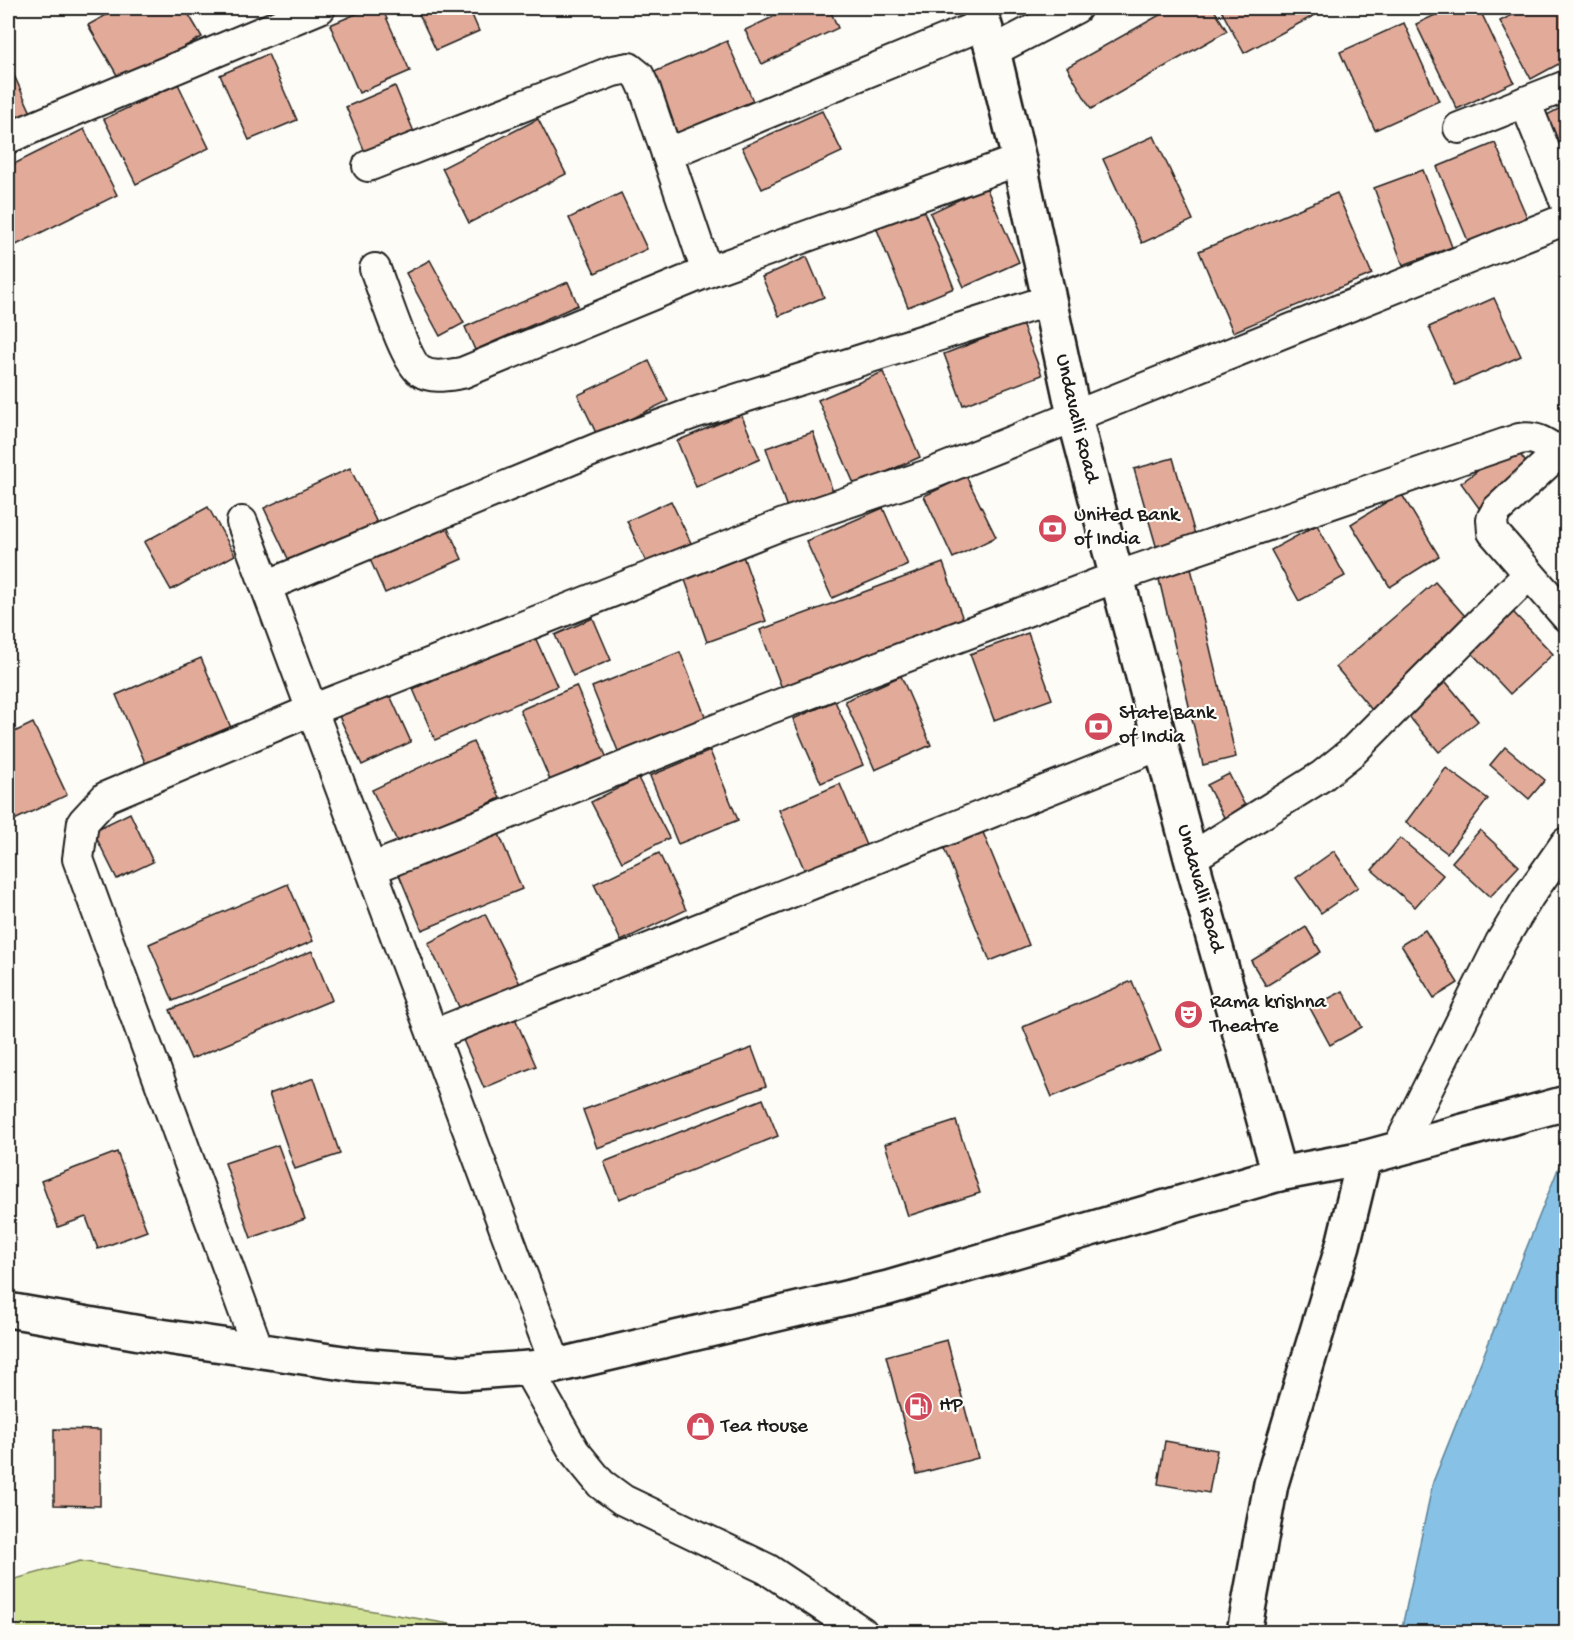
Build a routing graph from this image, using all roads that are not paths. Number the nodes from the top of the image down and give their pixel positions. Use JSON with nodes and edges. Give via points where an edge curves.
{"nodes":[{"id":1,"x":320,"y":8,"type":"edge"},
{"id":2,"x":1076,"y":8,"type":"edge"},
{"id":3,"x":985,"y":28,"type":"edge"},
{"id":4,"x":1566,"y":86,"type":"edge"},
{"id":5,"x":1525,"y":102,"type":"junction"},
{"id":6,"x":1459,"y":128,"type":"dead end"},
{"id":7,"x":8,"y":138,"type":"edge"},
{"id":8,"x":667,"y":154,"type":"junction"},
{"id":9,"x":1019,"y":160,"type":"junction"},
{"id":10,"x":368,"y":166,"type":"dead end"},
{"id":11,"x":1566,"y":203,"type":"edge"},
{"id":12,"x":1566,"y":219,"type":"edge"},
{"id":13,"x":375,"y":269,"type":"dead end"},
{"id":14,"x":707,"y":272,"type":"junction"},
{"id":15,"x":1050,"y":300,"type":"junction"},
{"id":16,"x":1074,"y":415,"type":"junction"},
{"id":17,"x":1563,"y":449,"type":"edge"},
{"id":18,"x":242,"y":522,"type":"dead end"},
{"id":19,"x":1529,"y":574,"type":"junction"},
{"id":20,"x":1116,"y":578,"type":"junction"},
{"id":21,"x":266,"y":586,"type":"junction"},
{"id":22,"x":1566,"y":616,"type":"edge"},
{"id":23,"x":312,"y":710,"type":"junction"},
{"id":24,"x":1162,"y":744,"type":"junction"},
{"id":25,"x":1565,"y":848,"type":"edge"},
{"id":26,"x":1191,"y":858,"type":"junction"},
{"id":27,"x":371,"y":869,"type":"junction"},
{"id":28,"x":433,"y":1035,"type":"junction"},
{"id":29,"x":1562,"y":1103,"type":"edge"},
{"id":30,"x":1398,"y":1148,"type":"junction"},
{"id":31,"x":1364,"y":1158,"type":"junction"},
{"id":32,"x":1279,"y":1174,"type":"junction"},
{"id":33,"x":8,"y":1310,"type":"edge"},
{"id":34,"x":259,"y":1352,"type":"junction"},
{"id":35,"x":542,"y":1367,"type":"junction"},
{"id":36,"x":862,"y":1632,"type":"edge"},
{"id":37,"x":1244,"y":1632,"type":"edge"}],
"edges":[{"from":1,"to":7,"type":"street"},
{"from":2,"to":3,"type":"street"},
{"from":3,"to":8,"type":"street"},
{"from":3,"to":9,"type":"main road","name":"Undavalli Road"},
{"from":4,"to":5,"type":"street"},
{"from":5,"to":6,"type":"street"},
{"from":5,"to":11,"type":"street"},
{"from":8,"to":10,"type":"street","via":[[645,88],[639,76],[628,68]]},
{"from":8,"to":14,"type":"street"},
{"from":9,"to":14,"type":"street"},
{"from":9,"to":15,"type":"main road","name":"Undavalli Road"},
{"from":12,"to":16,"type":"street"},
{"from":13,"to":14,"type":"street","via":[[407,353],[420,371],[440,377],[462,373]]},
{"from":15,"to":16,"type":"main road","name":"Undavalli Road"},
{"from":15,"to":21,"type":"street","via":[[653,428]]},
{"from":16,"to":20,"type":"main road","name":"Undavalli Road"},
{"from":16,"to":23,"type":"street","via":[[928,475],[786,523]]},
{"from":17,"to":19,"type":"street","via":[[1492,519],[1493,532]]},
{"from":17,"to":20,"type":"street","via":[[1530,437],[1519,439]]},
{"from":18,"to":21,"type":"street"},
{"from":19,"to":22,"type":"street"},
{"from":19,"to":26,"type":"street","via":[[1353,751],[1322,776]]},
{"from":20,"to":24,"type":"main road","name":"Undavalli Road"},
{"from":20,"to":27,"type":"street","via":[[760,712]]},
{"from":21,"to":23,"type":"street"},
{"from":23,"to":27,"type":"street"},
{"from":23,"to":34,"type":"street","via":[[106,797],[83,822],[78,860]]},
{"from":24,"to":26,"type":"main road","name":"Undavalli Road"},
{"from":24,"to":28,"type":"street"},
{"from":25,"to":30,"type":"street","via":[[1501,942]]},
{"from":26,"to":32,"type":"main road","name":"Undavalli Road"},
{"from":27,"to":28,"type":"street"},
{"from":28,"to":35,"type":"street"},
{"from":29,"to":30,"type":"main road"},
{"from":30,"to":31,"type":"main road"},
{"from":31,"to":32,"type":"main road"},
{"from":31,"to":37,"type":"main road","via":[[1343,1245],[1271,1484]]},
{"from":32,"to":35,"type":"main road","via":[[888,1288]]},
{"from":33,"to":34,"type":"main road"},
{"from":34,"to":35,"type":"main road","via":[[462,1373]]},
{"from":35,"to":36,"type":"street","via":[[574,1451],[601,1484],[623,1500],[767,1569]]}]}
